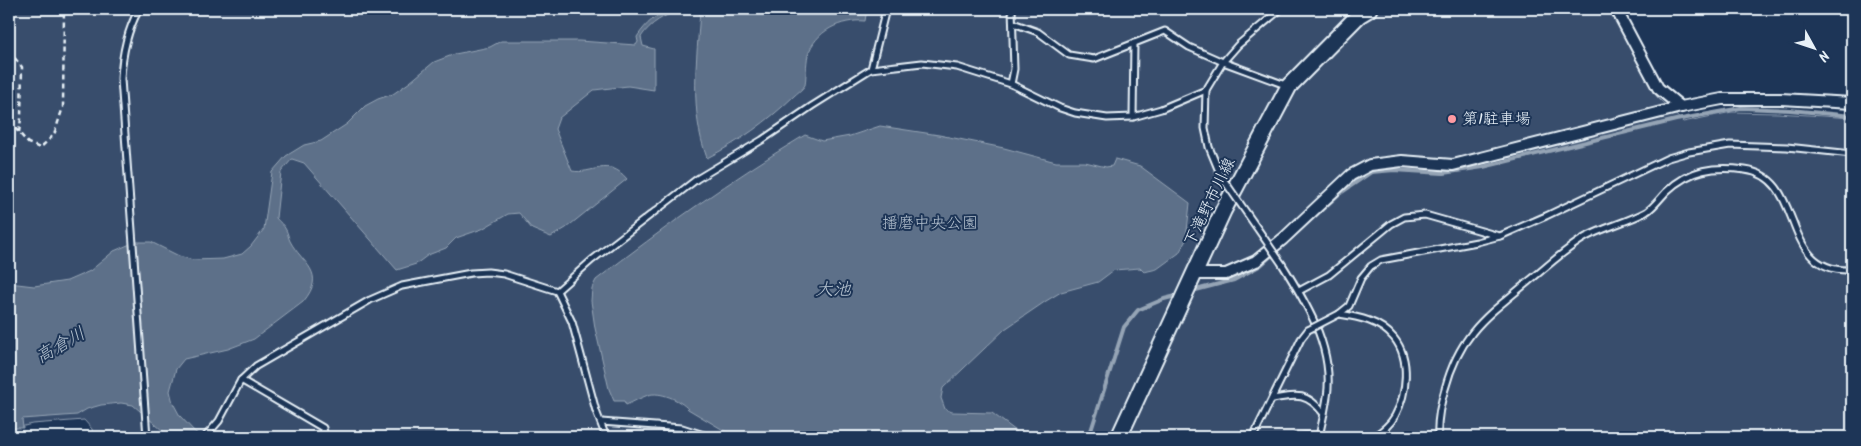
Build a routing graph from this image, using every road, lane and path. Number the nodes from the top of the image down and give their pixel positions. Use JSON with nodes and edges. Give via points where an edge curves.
{"nodes":[{"id":1,"x":64,"y":9,"type":"edge"},
{"id":2,"x":139,"y":9,"type":"edge"},
{"id":3,"x":886,"y":9,"type":"edge"},
{"id":4,"x":1012,"y":9,"type":"edge"},
{"id":5,"x":1281,"y":9,"type":"edge"},
{"id":6,"x":1369,"y":9,"type":"edge"},
{"id":7,"x":1616,"y":9,"type":"edge"},
{"id":8,"x":1013,"y":23,"type":"junction"},
{"id":9,"x":1134,"y":43,"type":"junction"},
{"id":10,"x":9,"y":51,"type":"edge"},
{"id":11,"x":1223,"y":62,"type":"junction"},
{"id":12,"x":871,"y":69,"type":"junction"},
{"id":13,"x":1011,"y":84,"type":"junction"},
{"id":14,"x":1289,"y":86,"type":"junction"},
{"id":15,"x":1206,"y":90,"type":"junction"},
{"id":16,"x":1852,"y":103,"type":"edge"},
{"id":17,"x":1681,"y":107,"type":"junction"},
{"id":18,"x":1133,"y":117,"type":"junction"},
{"id":19,"x":9,"y":121,"type":"edge"},
{"id":20,"x":19,"y":132,"type":"junction"},
{"id":21,"x":1852,"y":154,"type":"edge"},
{"id":22,"x":1500,"y":236,"type":"junction"},
{"id":23,"x":1852,"y":270,"type":"edge"},
{"id":24,"x":1194,"y":274,"type":"junction"},
{"id":25,"x":1298,"y":291,"type":"junction"},
{"id":26,"x":557,"y":292,"type":"junction"},
{"id":27,"x":1339,"y":314,"type":"junction"},
{"id":28,"x":241,"y":380,"type":"junction"},
{"id":29,"x":1273,"y":399,"type":"junction"},
{"id":30,"x":1324,"y":414,"type":"junction"},
{"id":31,"x":601,"y":422,"type":"junction"},
{"id":32,"x":147,"y":437,"type":"edge"},
{"id":33,"x":205,"y":437,"type":"edge"},
{"id":34,"x":325,"y":437,"type":"edge"},
{"id":35,"x":606,"y":437,"type":"edge"},
{"id":36,"x":710,"y":437,"type":"edge"},
{"id":37,"x":1119,"y":437,"type":"edge"},
{"id":38,"x":1253,"y":437,"type":"edge"},
{"id":39,"x":1296,"y":437,"type":"edge"},
{"id":40,"x":1312,"y":437,"type":"edge"},
{"id":41,"x":1319,"y":437,"type":"edge"},
{"id":42,"x":1373,"y":437,"type":"edge"},
{"id":43,"x":1438,"y":437,"type":"edge"}],
"edges":[{"from":1,"to":20,"type":"path","via":[[63,107],[54,135],[40,148],[28,143]]},
{"from":2,"to":32,"type":"lane","via":[[122,54],[121,79]]},
{"from":3,"to":12,"type":"lane"},
{"from":4,"to":8,"type":"lane"},
{"from":5,"to":11,"type":"lane"},
{"from":6,"to":14,"type":"main road","name":"下滝野市川線","via":[[1359,15]]},
{"from":7,"to":17,"type":"street","via":[[1658,88]]},
{"from":8,"to":9,"type":"lane","via":[[1038,32],[1069,55],[1094,59]]},
{"from":8,"to":13,"type":"lane","via":[[1014,69]]},
{"from":9,"to":11,"type":"lane","via":[[1165,31],[1189,48]]},
{"from":9,"to":18,"type":"lane"},
{"from":10,"to":20,"type":"path","via":[[22,67]]},
{"from":11,"to":14,"type":"lane"},
{"from":11,"to":15,"type":"lane"},
{"from":12,"to":13,"type":"lane","via":[[936,64],[957,67]]},
{"from":12,"to":26,"type":"lane","via":[[697,179],[592,260]]},
{"from":13,"to":18,"type":"lane","via":[[1075,114]]},
{"from":14,"to":24,"type":"main road","name":"下滝野市川線","via":[[1223,211]]},
{"from":15,"to":18,"type":"lane"},
{"from":15,"to":25,"type":"lane","bridge":true,"via":[[1205,128],[1220,176]]},
{"from":16,"to":17,"type":"street","via":[[1722,99]]},
{"from":17,"to":24,"type":"street","via":[[1453,166],[1402,161],[1370,165],[1351,175],[1256,261],[1226,274]]},
{"from":19,"to":20,"type":"path"},
{"from":21,"to":22,"type":"lane","via":[[1743,145],[1689,152],[1668,158]]},
{"from":22,"to":25,"type":"lane","via":[[1425,215],[1404,218],[1391,224],[1329,275]]},
{"from":22,"to":27,"type":"lane","via":[[1381,260],[1361,278],[1349,306]]},
{"from":23,"to":43,"type":"lane","via":[[1834,269],[1808,253],[1800,242],[1782,195],[1759,175],[1746,170],[1690,174],[1679,180],[1648,211],[1574,245],[1476,328],[1461,347],[1449,373],[1439,416]]},
{"from":24,"to":37,"type":"main road","name":"下滝野市川線"},
{"from":25,"to":30,"type":"lane","via":[[1324,344],[1328,387]]},
{"from":26,"to":28,"type":"lane","via":[[504,274],[488,272],[402,286],[370,300],[256,366]]},
{"from":26,"to":31,"type":"lane","via":[[572,322]]},
{"from":27,"to":29,"type":"lane","bridge":true,"via":[[1308,330],[1301,339]]},
{"from":27,"to":42,"type":"lane","via":[[1369,320],[1385,330],[1394,339],[1404,361],[1400,404],[1387,426]]},
{"from":28,"to":33,"type":"lane","via":[[219,420]]},
{"from":28,"to":34,"type":"lane","via":[[322,428]]},
{"from":29,"to":30,"type":"lane","via":[[1299,395],[1316,404]]},
{"from":29,"to":38,"type":"lane"},
{"from":30,"to":41,"type":"lane"},
{"from":31,"to":35,"type":"lane"},
{"from":31,"to":36,"type":"lane","via":[[682,428]]},
{"from":39,"to":40,"type":"lane"}]}
